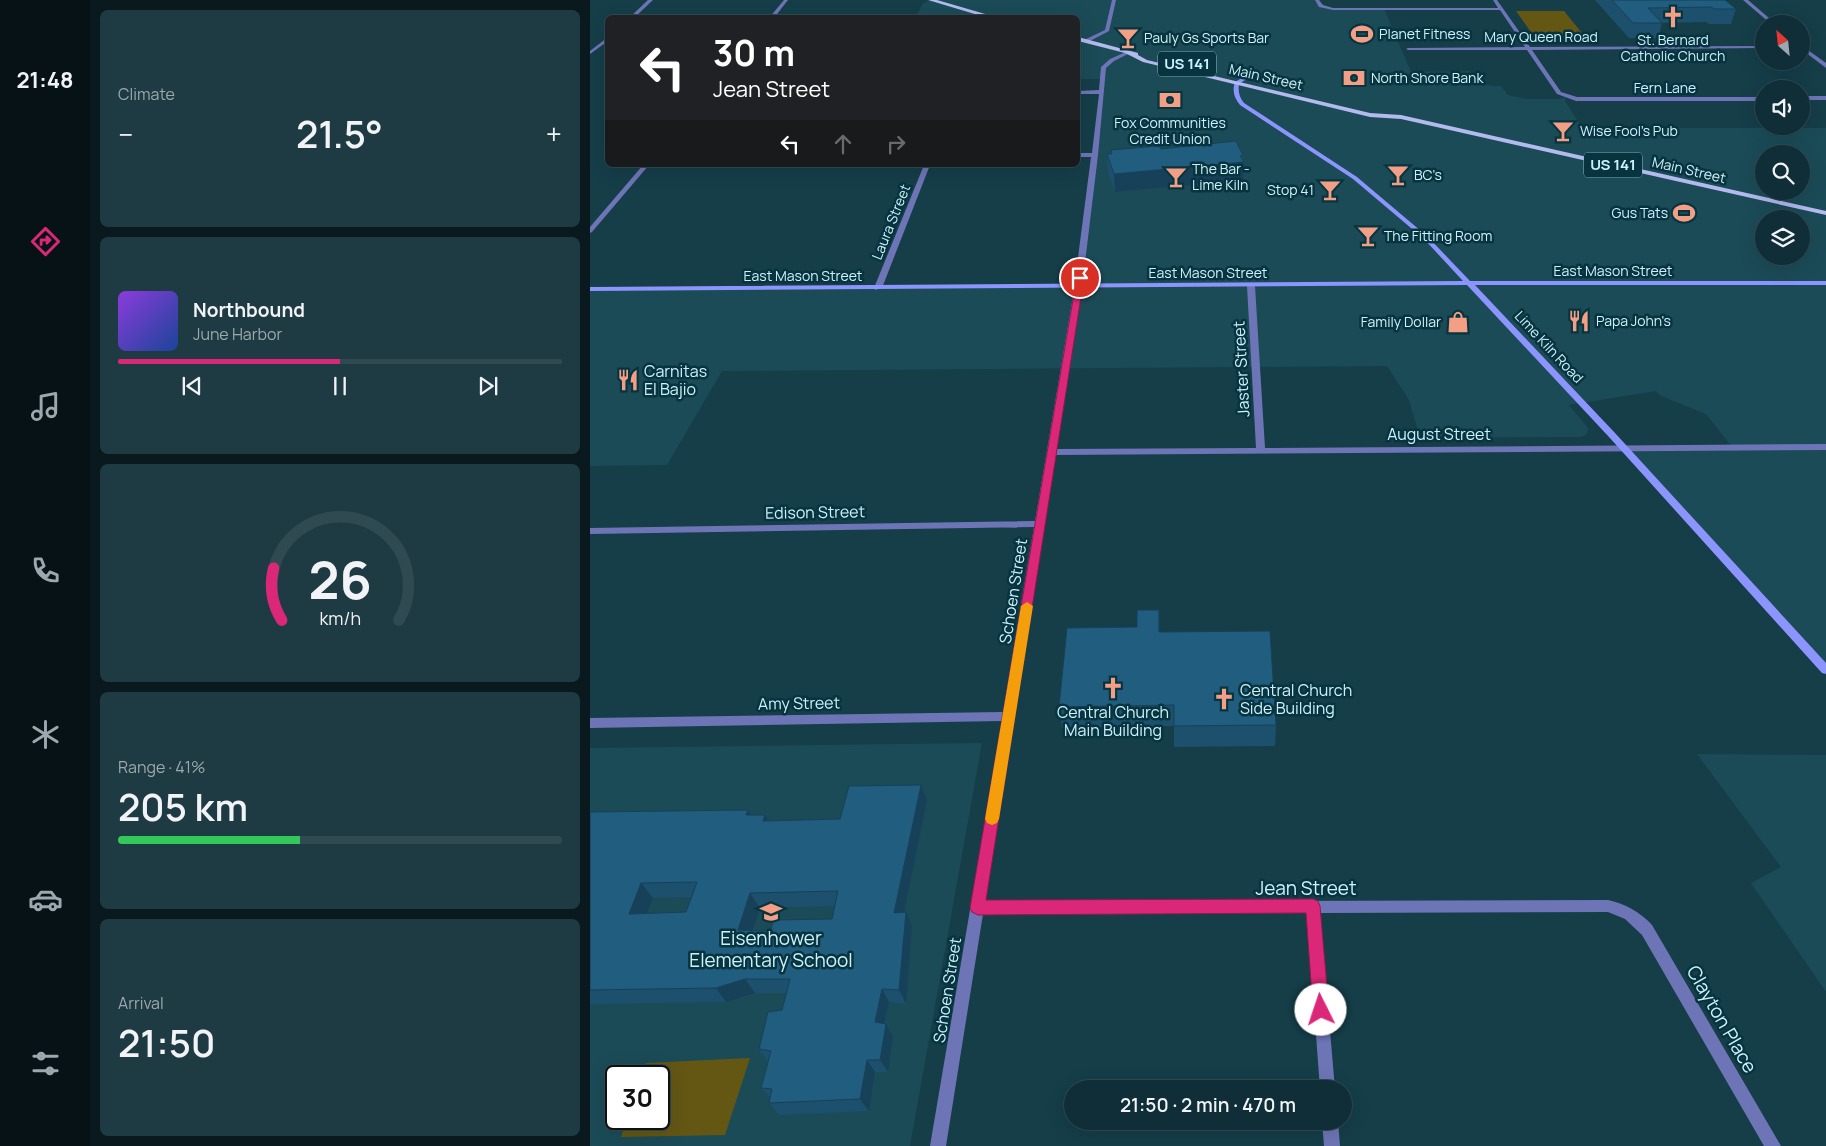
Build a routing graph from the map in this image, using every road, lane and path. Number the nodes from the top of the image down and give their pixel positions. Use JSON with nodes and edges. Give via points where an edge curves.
{"nodes":[{"id":1,"x":651,"y":0,"type":"edge"},
{"id":2,"x":786,"y":0,"type":"edge"},
{"id":3,"x":931,"y":0,"type":"edge"},
{"id":4,"x":1114,"y":0,"type":"edge"},
{"id":5,"x":1317,"y":0,"type":"edge"},
{"id":6,"x":1496,"y":0,"type":"edge"},
{"id":7,"x":1745,"y":0,"type":"edge"},
{"id":8,"x":1502,"y":9,"type":"junction"},
{"id":9,"x":634,"y":15,"type":"edge"},
{"id":10,"x":774,"y":15,"type":"edge"},
{"id":11,"x":985,"y":15,"type":"edge"},
{"id":12,"x":1763,"y":15,"type":"edge"},
{"id":13,"x":605,"y":40,"type":"edge"},
{"id":14,"x":1080,"y":40,"type":"edge"},
{"id":15,"x":1086,"y":42,"type":"junction"},
{"id":16,"x":1755,"y":47,"type":"edge"},
{"id":17,"x":1529,"y":48,"type":"junction"},
{"id":18,"x":1408,"y":49,"type":"dead end"},
{"id":19,"x":590,"y":53,"type":"edge"},
{"id":20,"x":1128,"y":53,"type":"junction"},
{"id":21,"x":1810,"y":53,"type":"edge"},
{"id":22,"x":1826,"y":66,"type":"edge"},
{"id":23,"x":1246,"y":78,"type":"junction"},
{"id":24,"x":1237,"y":84,"type":"junction"},
{"id":25,"x":1080,"y":92,"type":"edge"},
{"id":26,"x":1102,"y":92,"type":"junction"},
{"id":27,"x":1755,"y":98,"type":"edge"},
{"id":28,"x":1810,"y":98,"type":"edge"},
{"id":29,"x":1826,"y":98,"type":"edge"},
{"id":30,"x":1401,"y":117,"type":"junction"},
{"id":31,"x":1080,"y":155,"type":"edge"},
{"id":32,"x":1095,"y":155,"type":"junction"},
{"id":33,"x":644,"y":167,"type":"edge"},
{"id":34,"x":925,"y":167,"type":"edge"},
{"id":35,"x":1826,"y":213,"type":"edge"},
{"id":36,"x":590,"y":231,"type":"edge"},
{"id":37,"x":1470,"y":283,"type":"junction"},
{"id":38,"x":1826,"y":283,"type":"edge"},
{"id":39,"x":1251,"y":286,"type":"junction"},
{"id":40,"x":1078,"y":287,"type":"junction"},
{"id":41,"x":878,"y":288,"type":"junction"},
{"id":42,"x":590,"y":289,"type":"edge"},
{"id":43,"x":1623,"y":447,"type":"junction"},
{"id":44,"x":1826,"y":447,"type":"edge"},
{"id":45,"x":1261,"y":450,"type":"junction"},
{"id":46,"x":1052,"y":452,"type":"junction"},
{"id":47,"x":1040,"y":524,"type":"junction"},
{"id":48,"x":590,"y":530,"type":"edge"},
{"id":49,"x":1826,"y":670,"type":"edge"},
{"id":50,"x":1009,"y":716,"type":"junction"},
{"id":51,"x":590,"y":723,"type":"edge"},
{"id":52,"x":1313,"y":906,"type":"junction"},
{"id":53,"x":978,"y":908,"type":"junction"},
{"id":54,"x":1633,"y":915,"type":"joint"},
{"id":55,"x":1327,"y":1080,"type":"edge"},
{"id":56,"x":1331,"y":1130,"type":"edge"},
{"id":57,"x":938,"y":1146,"type":"edge"},
{"id":58,"x":1332,"y":1146,"type":"edge"},
{"id":59,"x":1773,"y":1146,"type":"edge"}],
"edges":[{"from":1,"to":9,"type":"street"},
{"from":2,"to":10,"type":"street"},
{"from":3,"to":11,"type":"main road"},
{"from":4,"to":15,"type":"street","via":[[1108,31]]},
{"from":5,"to":8,"type":"street","via":[[1325,8]]},
{"from":6,"to":8,"type":"street"},
{"from":7,"to":12,"type":"street"},
{"from":8,"to":17,"type":"street"},
{"from":13,"to":19,"type":"street"},
{"from":14,"to":15,"type":"main road","name":"Main Street","number":"US 141"},
{"from":15,"to":20,"type":"main road","name":"Main Street","number":"US 141"},
{"from":16,"to":17,"type":"street","name":"Mary Queen Road"},
{"from":17,"to":18,"type":"street","name":"Mary Queen Road"},
{"from":17,"to":27,"type":"street","name":"Fern Lane","via":[[1559,93],[1566,97]]},
{"from":20,"to":23,"type":"main road","name":"Main Street","number":"US 141"},
{"from":20,"to":24,"type":"main road","name":"Main Street","number":"US 141"},
{"from":20,"to":26,"type":"street","name":"Schoen Street","via":[[1103,68]]},
{"from":21,"to":22,"type":"street"},
{"from":23,"to":24,"type":"main road"},
{"from":23,"to":30,"type":"main road","name":"Main Street","number":"US 141"},
{"from":24,"to":30,"type":"main road","name":"Main Street","number":"US 141","via":[[1376,116]]},
{"from":24,"to":37,"type":"main road","name":"Lime Kiln Road","via":[[1236,96],[1242,104],[1332,162],[1379,197]]},
{"from":25,"to":26,"type":"street"},
{"from":26,"to":32,"type":"street","name":"Schoen Street"},
{"from":28,"to":29,"type":"street"},
{"from":30,"to":35,"type":"main road","name":"Main Street","number":"US 141"},
{"from":31,"to":32,"type":"street"},
{"from":32,"to":40,"type":"street","name":"Schoen Street"},
{"from":33,"to":36,"type":"street"},
{"from":34,"to":41,"type":"street","name":"Laura Street"},
{"from":37,"to":38,"type":"main road","name":"East Mason Street"},
{"from":37,"to":39,"type":"main road","name":"East Mason Street"},
{"from":37,"to":43,"type":"main road","name":"Lime Kiln Road"},
{"from":39,"to":40,"type":"main road","name":"East Mason Street"},
{"from":39,"to":45,"type":"street","name":"Jaster Street"},
{"from":40,"to":41,"type":"main road","name":"East Mason Street"},
{"from":40,"to":46,"type":"street","name":"Schoen Street"},
{"from":41,"to":42,"type":"main road","name":"East Mason Street"},
{"from":43,"to":44,"type":"street","name":"August Street"},
{"from":43,"to":45,"type":"street","name":"August Street"},
{"from":43,"to":49,"type":"main road","name":"Lime Kiln Road"},
{"from":45,"to":46,"type":"street","name":"August Street"},
{"from":46,"to":47,"type":"street","name":"Schoen Street"},
{"from":47,"to":48,"type":"street","name":"Edison Street"},
{"from":47,"to":50,"type":"street","name":"Schoen Street"},
{"from":50,"to":51,"type":"street","name":"Amy Street"},
{"from":50,"to":53,"type":"street","name":"Schoen Street"},
{"from":52,"to":53,"type":"street","name":"Jean Street"},
{"from":52,"to":54,"type":"street","name":"Jean Street","via":[[1608,906]]},
{"from":52,"to":55,"type":"street"},
{"from":53,"to":57,"type":"street","name":"Schoen Street"},
{"from":54,"to":59,"type":"street","name":"Clayton Place","via":[[1647,930]]},
{"from":56,"to":58,"type":"street"}]}
